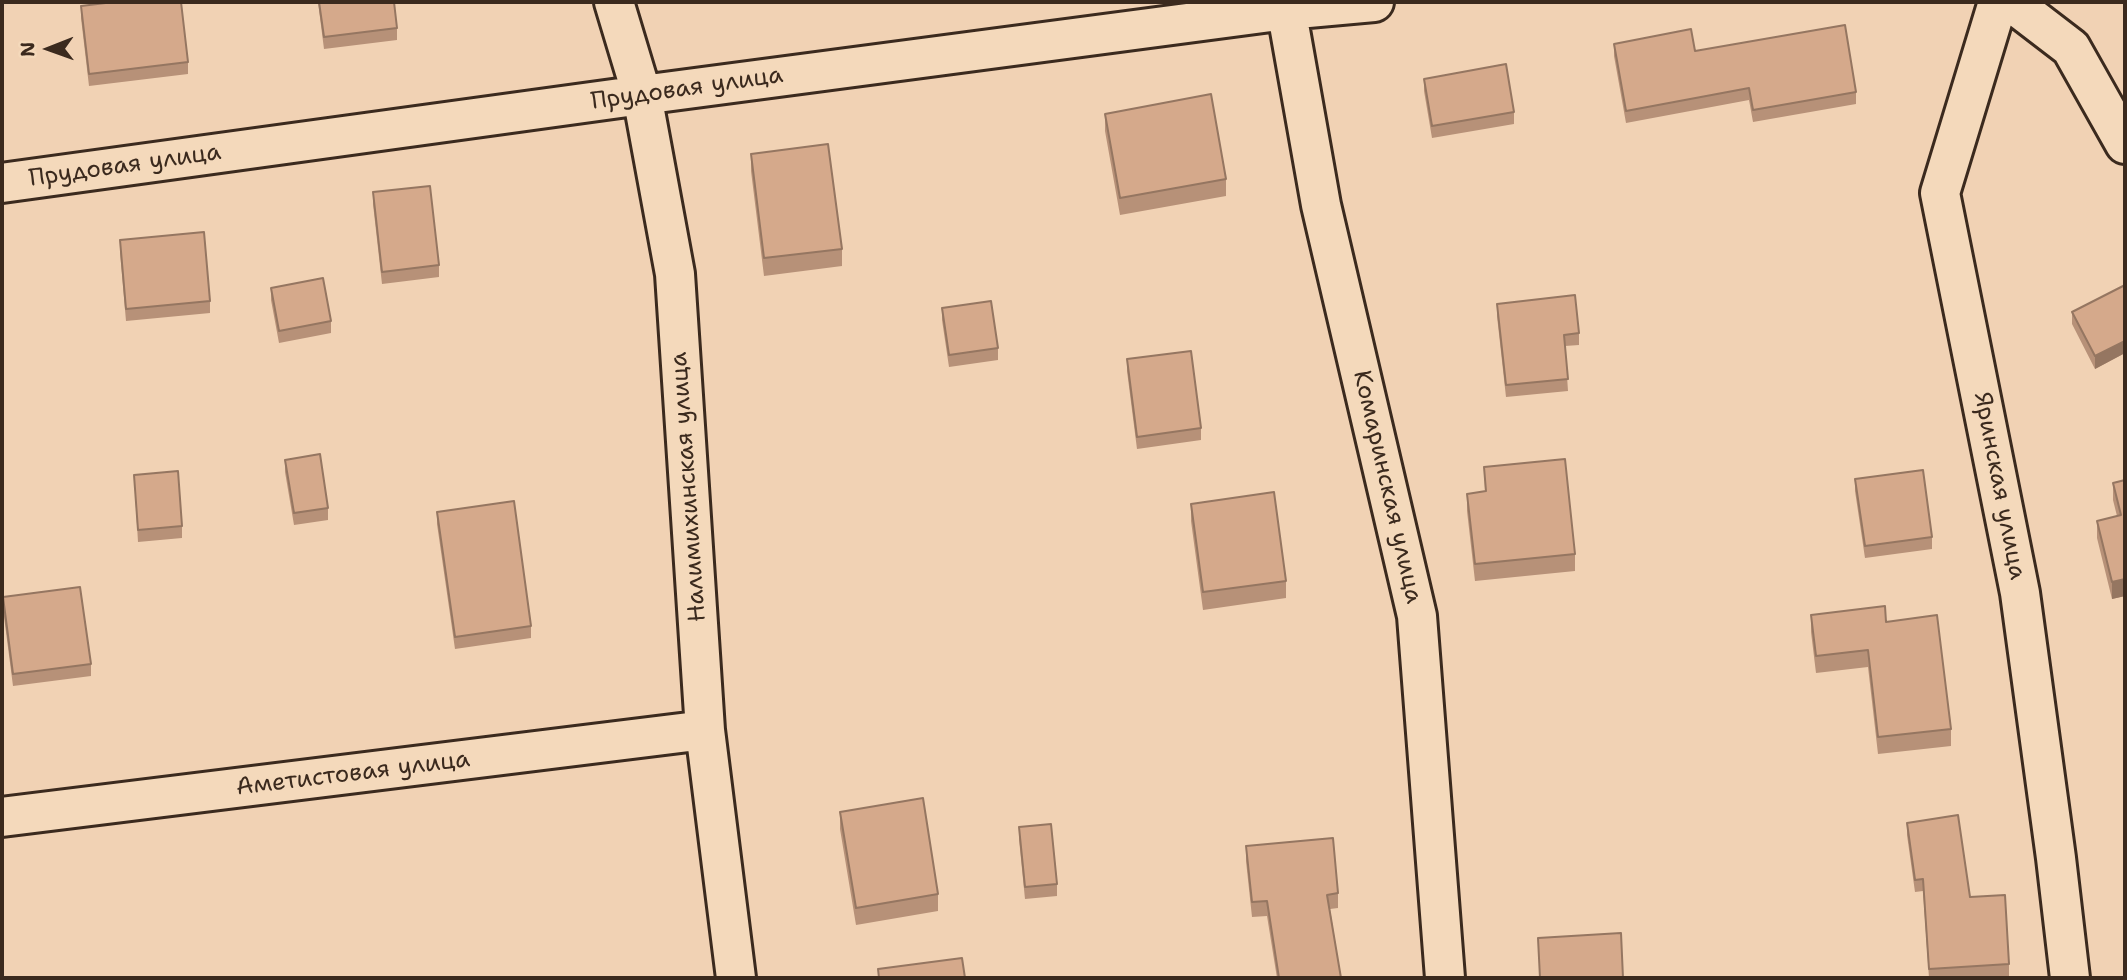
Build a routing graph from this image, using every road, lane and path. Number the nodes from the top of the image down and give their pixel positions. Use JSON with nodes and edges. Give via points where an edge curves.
{"nodes":[{"id":1,"x":614,"y":2,"type":"edge"},
{"id":2,"x":1374,"y":2,"type":"edge"},
{"id":3,"x":1998,"y":2,"type":"edge"},
{"id":4,"x":2011,"y":2,"type":"edge"},
{"id":5,"x":1286,"y":6,"type":"edge"},
{"id":6,"x":642,"y":95,"type":"junction"},
{"id":7,"x":2125,"y":144,"type":"edge"},
{"id":8,"x":2,"y":183,"type":"edge"},
{"id":9,"x":705,"y":730,"type":"junction"},
{"id":10,"x":2,"y":817,"type":"edge"},
{"id":11,"x":736,"y":978,"type":"edge"},
{"id":12,"x":1445,"y":978,"type":"edge"},
{"id":13,"x":2070,"y":978,"type":"edge"}],
"edges":[{"from":1,"to":6,"type":"street","name":"Налимихинская улица"},
{"from":2,"to":5,"type":"street","name":"Прудовая улица"},
{"from":3,"to":13,"type":"street","name":"Яринская улица","via":[[1940,192],[2020,593]]},
{"from":4,"to":7,"type":"street","via":[[2071,48]]},
{"from":5,"to":6,"type":"street","name":"Прудовая улица"},
{"from":5,"to":12,"type":"street","name":"Комаринская улица","via":[[1321,205],[1417,616]]},
{"from":6,"to":8,"type":"street","name":"Прудовая улица"},
{"from":6,"to":9,"type":"street","name":"Налимихинская улица","via":[[675,274]]},
{"from":9,"to":10,"type":"street","name":"Аметистовая улица"},
{"from":9,"to":11,"type":"street","name":"Налимихинская улица"}]}
